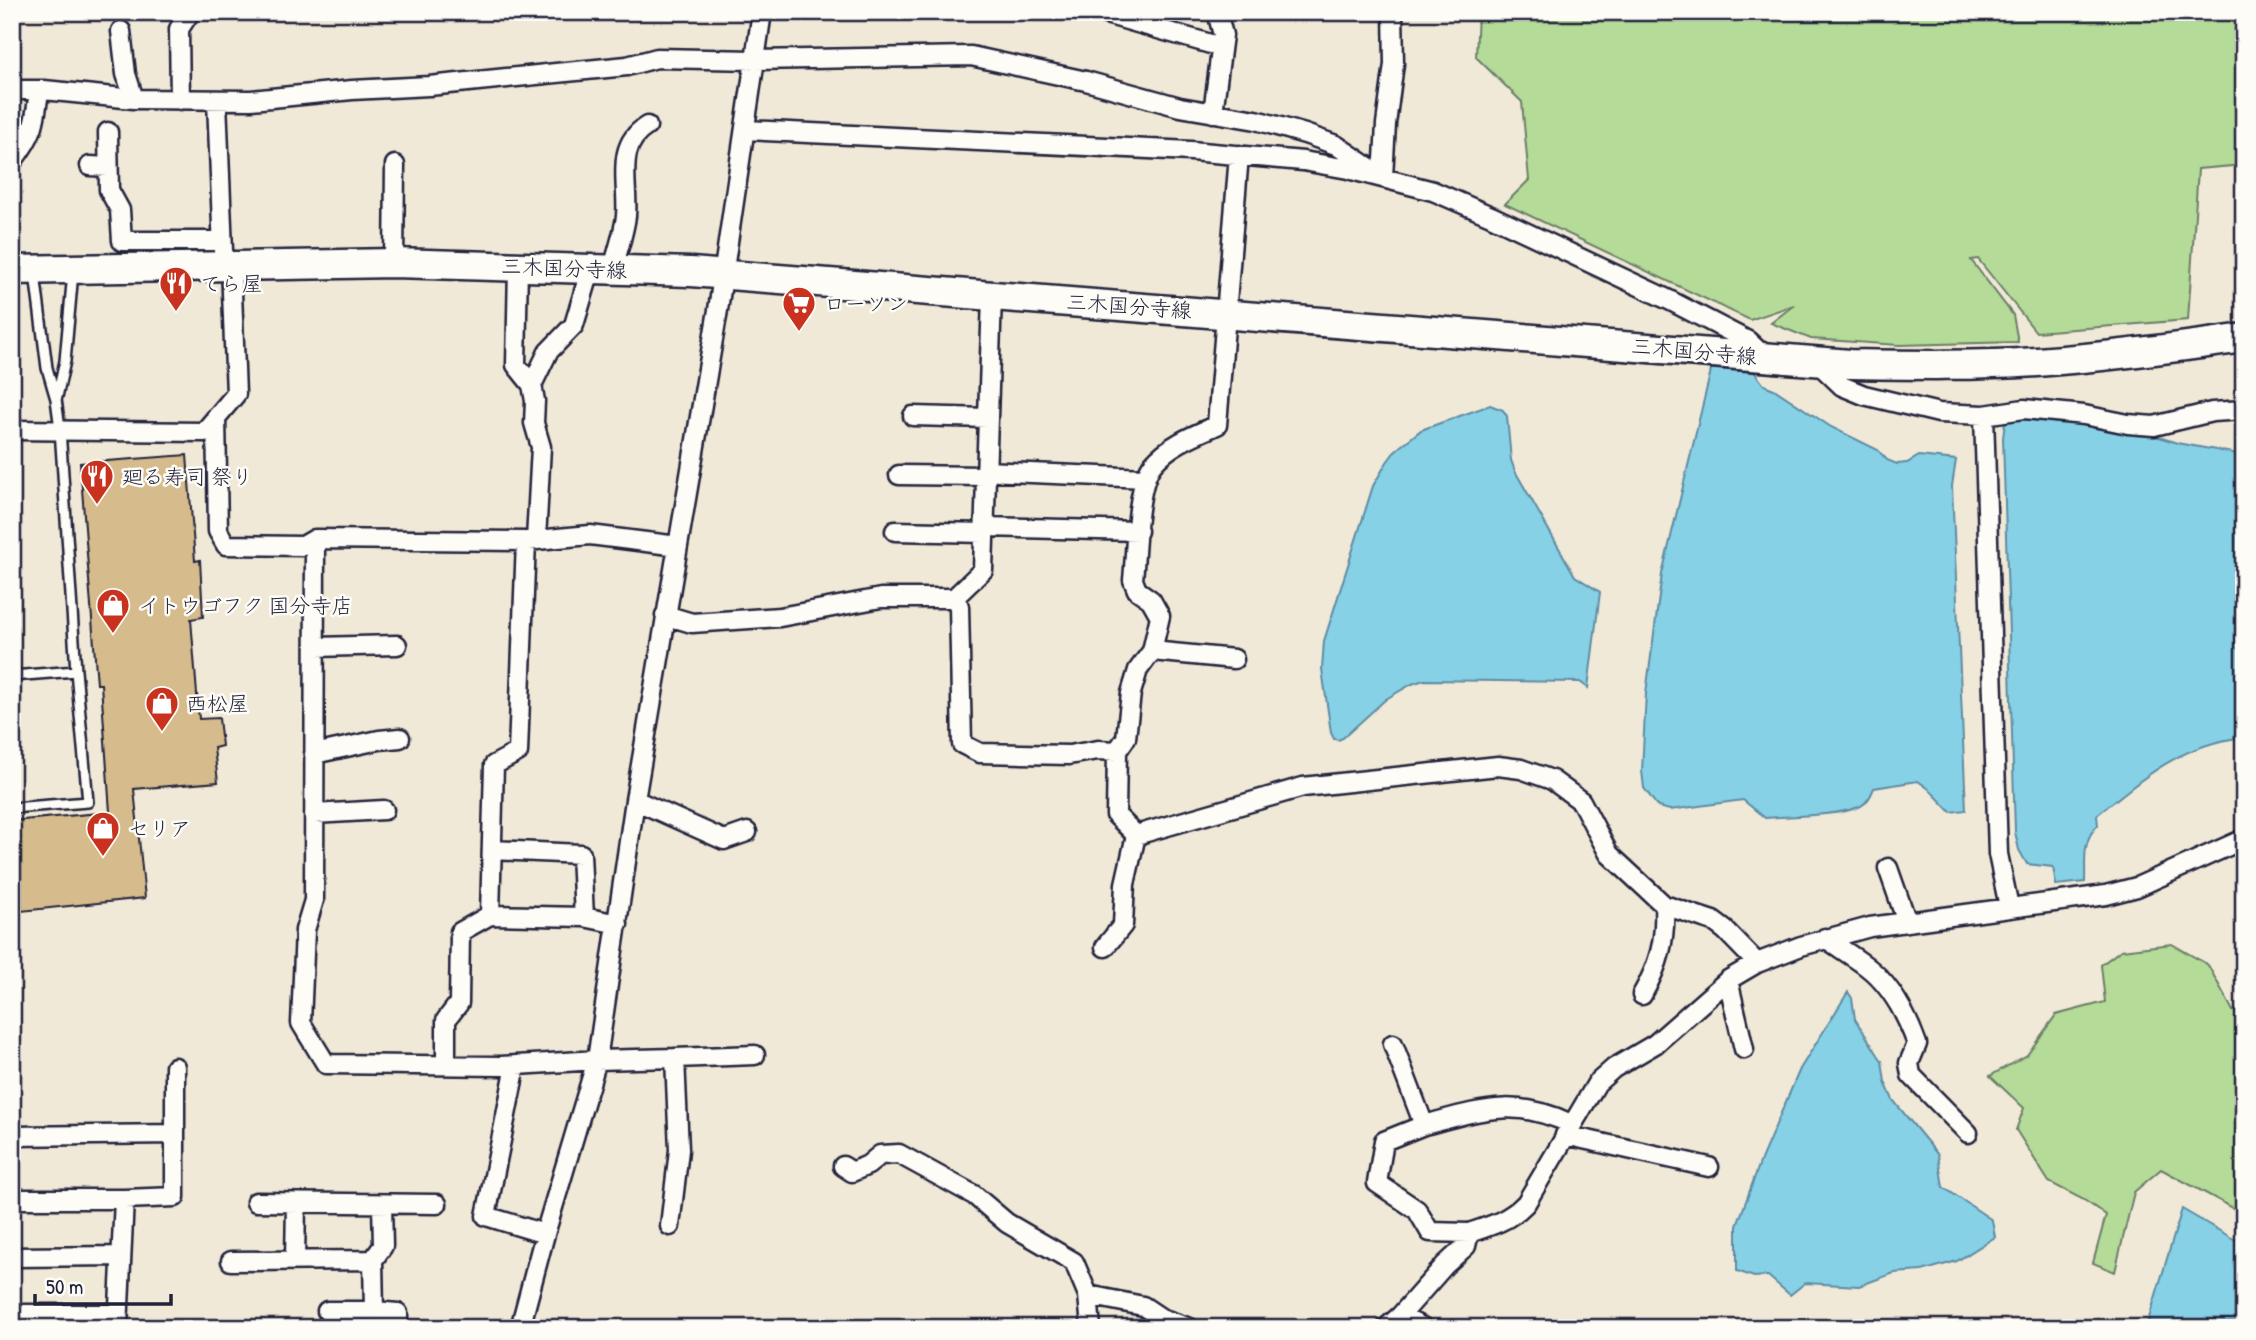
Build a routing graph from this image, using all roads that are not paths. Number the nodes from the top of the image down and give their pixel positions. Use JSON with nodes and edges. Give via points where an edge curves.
{"nodes":[{"id":1,"x":190,"y":12,"type":"edge"},
{"id":2,"x":762,"y":12,"type":"edge"},
{"id":3,"x":1099,"y":12,"type":"edge"},
{"id":4,"x":1393,"y":12,"type":"edge"},
{"id":5,"x":1222,"y":14,"type":"edge"},
{"id":6,"x":121,"y":31,"type":"dead end"},
{"id":7,"x":1221,"y":47,"type":"junction"},
{"id":8,"x":755,"y":60,"type":"junction"},
{"id":9,"x":12,"y":90,"type":"edge"},
{"id":10,"x":39,"y":90,"type":"junction"},
{"id":11,"x":134,"y":99,"type":"junction"},
{"id":12,"x":180,"y":100,"type":"junction"},
{"id":13,"x":216,"y":101,"type":"junction"},
{"id":14,"x":1213,"y":113,"type":"junction"},
{"id":15,"x":647,"y":126,"type":"dead end"},
{"id":16,"x":746,"y":130,"type":"junction"},
{"id":17,"x":108,"y":132,"type":"dead end"},
{"id":18,"x":1239,"y":155,"type":"junction"},
{"id":19,"x":12,"y":162,"type":"edge"},
{"id":20,"x":395,"y":165,"type":"dead end"},
{"id":21,"x":1383,"y":177,"type":"junction"},
{"id":22,"x":225,"y":258,"type":"junction"},
{"id":23,"x":394,"y":263,"type":"junction"},
{"id":24,"x":518,"y":266,"type":"junction"},
{"id":25,"x":602,"y":268,"type":"junction"},
{"id":26,"x":24,"y":270,"type":"edge"},
{"id":27,"x":73,"y":270,"type":"junction"},
{"id":28,"x":722,"y":275,"type":"junction"},
{"id":29,"x":992,"y":296,"type":"junction"},
{"id":30,"x":1226,"y":314,"type":"junction"},
{"id":31,"x":2244,"y":338,"type":"edge"},
{"id":32,"x":1764,"y":356,"type":"junction"},
{"id":33,"x":1817,"y":362,"type":"junction"},
{"id":34,"x":532,"y":385,"type":"junction"},
{"id":35,"x":56,"y":398,"type":"junction"},
{"id":36,"x":2244,"y":410,"type":"edge"},
{"id":37,"x":1984,"y":415,"type":"junction"},
{"id":38,"x":913,"y":416,"type":"dead end"},
{"id":39,"x":216,"y":417,"type":"junction"},
{"id":40,"x":988,"y":418,"type":"junction"},
{"id":41,"x":60,"y":429,"type":"junction"},
{"id":42,"x":12,"y":430,"type":"edge"},
{"id":43,"x":986,"y":474,"type":"junction"},
{"id":44,"x":899,"y":475,"type":"dead end"},
{"id":45,"x":1146,"y":478,"type":"junction"},
{"id":46,"x":984,"y":530,"type":"junction"},
{"id":47,"x":895,"y":531,"type":"dead end"},
{"id":48,"x":1138,"y":531,"type":"junction"},
{"id":49,"x":315,"y":539,"type":"junction"},
{"id":50,"x":531,"y":541,"type":"junction"},
{"id":51,"x":678,"y":547,"type":"junction"},
{"id":52,"x":954,"y":598,"type":"junction"},
{"id":53,"x":665,"y":615,"type":"junction"},
{"id":54,"x":397,"y":645,"type":"dead end"},
{"id":55,"x":315,"y":647,"type":"junction"},
{"id":56,"x":1152,"y":651,"type":"junction"},
{"id":57,"x":1234,"y":659,"type":"dead end"},
{"id":58,"x":76,"y":671,"type":"junction"},
{"id":59,"x":12,"y":676,"type":"edge"},
{"id":60,"x":400,"y":738,"type":"dead end"},
{"id":61,"x":1117,"y":751,"type":"junction"},
{"id":62,"x":314,"y":754,"type":"junction"},
{"id":63,"x":635,"y":800,"type":"junction"},
{"id":64,"x":12,"y":808,"type":"edge"},
{"id":65,"x":384,"y":810,"type":"dead end"},
{"id":66,"x":314,"y":814,"type":"junction"},
{"id":67,"x":747,"y":832,"type":"dead end"},
{"id":68,"x":1136,"y":835,"type":"junction"},
{"id":69,"x":2244,"y":839,"type":"edge"},
{"id":70,"x":492,"y":850,"type":"junction"},
{"id":71,"x":1888,"y":868,"type":"dead end"},
{"id":72,"x":1664,"y":905,"type":"junction"},
{"id":73,"x":2010,"y":906,"type":"junction"},
{"id":74,"x":490,"y":915,"type":"junction"},
{"id":75,"x":584,"y":917,"type":"junction"},
{"id":76,"x":1907,"y":922,"type":"junction"},
{"id":77,"x":618,"y":924,"type":"junction"},
{"id":78,"x":1825,"y":938,"type":"junction"},
{"id":79,"x":1105,"y":947,"type":"dead end"},
{"id":80,"x":1757,"y":962,"type":"junction"},
{"id":81,"x":1728,"y":979,"type":"junction"},
{"id":82,"x":1642,"y":995,"type":"dead end"},
{"id":83,"x":1393,"y":1044,"type":"dead end"},
{"id":84,"x":1744,"y":1049,"type":"dead end"},
{"id":85,"x":755,"y":1055,"type":"dead end"},
{"id":86,"x":675,"y":1058,"type":"junction"},
{"id":87,"x":597,"y":1060,"type":"junction"},
{"id":88,"x":446,"y":1065,"type":"junction"},
{"id":89,"x":516,"y":1065,"type":"junction"},
{"id":90,"x":175,"y":1067,"type":"dead end"},
{"id":91,"x":1424,"y":1125,"type":"junction"},
{"id":92,"x":1568,"y":1130,"type":"junction"},
{"id":93,"x":175,"y":1133,"type":"junction"},
{"id":94,"x":1968,"y":1133,"type":"dead end"},
{"id":95,"x":12,"y":1136,"type":"edge"},
{"id":96,"x":843,"y":1166,"type":"dead end"},
{"id":97,"x":1709,"y":1167,"type":"dead end"},
{"id":98,"x":12,"y":1199,"type":"edge"},
{"id":99,"x":124,"y":1199,"type":"junction"},
{"id":100,"x":256,"y":1202,"type":"dead end"},
{"id":101,"x":296,"y":1203,"type":"junction"},
{"id":102,"x":382,"y":1204,"type":"junction"},
{"id":103,"x":437,"y":1204,"type":"dead end"},
{"id":104,"x":670,"y":1226,"type":"dead end"},
{"id":105,"x":1469,"y":1233,"type":"junction"},
{"id":106,"x":545,"y":1234,"type":"junction"},
{"id":107,"x":120,"y":1256,"type":"junction"},
{"id":108,"x":12,"y":1257,"type":"edge"},
{"id":109,"x":295,"y":1260,"type":"junction"},
{"id":110,"x":373,"y":1260,"type":"junction"},
{"id":111,"x":231,"y":1261,"type":"dead end"},
{"id":112,"x":1088,"y":1295,"type":"junction"},
{"id":113,"x":327,"y":1311,"type":"dead end"},
{"id":114,"x":374,"y":1311,"type":"junction"},
{"id":115,"x":12,"y":1314,"type":"edge"},
{"id":116,"x":1400,"y":1316,"type":"junction"},
{"id":117,"x":118,"y":1321,"type":"edge"},
{"id":118,"x":398,"y":1328,"type":"edge"},
{"id":119,"x":520,"y":1328,"type":"edge"},
{"id":120,"x":1091,"y":1328,"type":"edge"},
{"id":121,"x":1190,"y":1328,"type":"edge"},
{"id":122,"x":1386,"y":1328,"type":"edge"},
{"id":123,"x":1424,"y":1328,"type":"edge"}],
"edges":[{"from":1,"to":12,"type":"street","via":[[179,29]]},
{"from":2,"to":8,"type":"street"},
{"from":3,"to":7,"type":"street"},
{"from":4,"to":21,"type":"street","via":[[1394,64]]},
{"from":5,"to":7,"type":"street"},
{"from":6,"to":11,"type":"street"},
{"from":7,"to":14,"type":"street"},
{"from":8,"to":13,"type":"street","via":[[657,58],[627,66],[429,86]]},
{"from":8,"to":14,"type":"street","via":[[971,56]]},
{"from":8,"to":16,"type":"street"},
{"from":9,"to":10,"type":"street"},
{"from":10,"to":11,"type":"street"},
{"from":10,"to":19,"type":"street","via":[[31,137]]},
{"from":11,"to":12,"type":"street"},
{"from":12,"to":13,"type":"street"},
{"from":13,"to":22,"type":"street"},
{"from":14,"to":21,"type":"street","via":[[1256,120],[1336,145]]},
{"from":15,"to":25,"type":"street","via":[[628,146],[626,216]]},
{"from":16,"to":18,"type":"street"},
{"from":16,"to":28,"type":"street"},
{"from":17,"to":22,"type":"street","via":[[99,167],[120,210],[122,241]]},
{"from":18,"to":21,"type":"street","via":[[1303,161]]},
{"from":18,"to":30,"type":"street"},
{"from":20,"to":23,"type":"street"},
{"from":21,"to":32,"type":"street","via":[[1433,191],[1579,257],[1748,341]]},
{"from":22,"to":23,"type":"main road","name":"三木国分寺線"},
{"from":22,"to":27,"type":"main road","name":"三木国分寺線"},
{"from":22,"to":39,"type":"street","via":[[236,394]]},
{"from":23,"to":24,"type":"main road","name":"三木国分寺線"},
{"from":24,"to":25,"type":"main road","name":"三木国分寺線"},
{"from":24,"to":34,"type":"street","via":[[516,365]]},
{"from":25,"to":28,"type":"main road","name":"三木国分寺線"},
{"from":25,"to":34,"type":"street","via":[[574,325],[548,352]]},
{"from":26,"to":27,"type":"main road","name":"三木国分寺線"},
{"from":26,"to":35,"type":"lane"},
{"from":27,"to":35,"type":"lane","via":[[65,361]]},
{"from":28,"to":29,"type":"main road","name":"三木国分寺線"},
{"from":28,"to":51,"type":"street"},
{"from":29,"to":30,"type":"main road","name":"三木国分寺線"},
{"from":29,"to":40,"type":"street"},
{"from":30,"to":32,"type":"main road","name":"三木国分寺線"},
{"from":30,"to":45,"type":"street","via":[[1217,425],[1182,441],[1152,465]]},
{"from":31,"to":33,"type":"main road","name":"三木国分寺線","via":[[2038,362],[1962,366]]},
{"from":32,"to":33,"type":"main road","name":"三木国分寺線"},
{"from":33,"to":37,"type":"street","via":[[1842,386],[1864,395],[1939,413]]},
{"from":34,"to":50,"type":"street","via":[[541,447]]},
{"from":35,"to":41,"type":"lane"},
{"from":36,"to":37,"type":"street","via":[[2212,412],[2154,426],[2024,409]]},
{"from":37,"to":73,"type":"street","via":[[1998,854]]},
{"from":38,"to":40,"type":"street"},
{"from":39,"to":41,"type":"street","via":[[204,432]]},
{"from":39,"to":49,"type":"street","via":[[218,531],[226,545],[303,546]]},
{"from":40,"to":43,"type":"street"},
{"from":41,"to":42,"type":"street"},
{"from":41,"to":58,"type":"lane"},
{"from":43,"to":44,"type":"street"},
{"from":43,"to":45,"type":"street"},
{"from":43,"to":46,"type":"street"},
{"from":45,"to":48,"type":"street"},
{"from":46,"to":47,"type":"street"},
{"from":46,"to":48,"type":"street"},
{"from":46,"to":52,"type":"street","via":[[983,570]]},
{"from":48,"to":56,"type":"street","via":[[1133,580],[1160,616]]},
{"from":49,"to":50,"type":"street"},
{"from":49,"to":55,"type":"street"},
{"from":50,"to":51,"type":"street","via":[[590,535]]},
{"from":50,"to":70,"type":"street","via":[[518,752],[494,765]]},
{"from":51,"to":53,"type":"street"},
{"from":52,"to":53,"type":"street","via":[[881,598],[780,617],[692,623]]},
{"from":52,"to":61,"type":"street","via":[[959,606],[962,744],[980,753]]},
{"from":53,"to":63,"type":"street"},
{"from":54,"to":55,"type":"street"},
{"from":55,"to":62,"type":"street"},
{"from":56,"to":57,"type":"street"},
{"from":56,"to":61,"type":"street","via":[[1138,670],[1126,738]]},
{"from":58,"to":59,"type":"lane"},
{"from":58,"to":64,"type":"lane","via":[[88,802]]},
{"from":60,"to":62,"type":"street"},
{"from":61,"to":68,"type":"street","via":[[1116,815]]},
{"from":62,"to":66,"type":"street"},
{"from":63,"to":67,"type":"street","via":[[724,840]]},
{"from":63,"to":77,"type":"street"},
{"from":65,"to":66,"type":"street"},
{"from":66,"to":88,"type":"street","via":[[314,900],[305,930],[301,1023],[326,1064]]},
{"from":68,"to":72,"type":"street","via":[[1303,787],[1498,766],[1521,769],[1552,780],[1581,801],[1609,854]]},
{"from":68,"to":79,"type":"street","via":[[1125,884],[1123,925]]},
{"from":69,"to":73,"type":"street","via":[[2137,887]]},
{"from":70,"to":74,"type":"street"},
{"from":70,"to":75,"type":"street","via":[[581,854]]},
{"from":71,"to":76,"type":"street"},
{"from":72,"to":80,"type":"street","via":[[1713,921]]},
{"from":72,"to":82,"type":"street","via":[[1665,931],[1655,972]]},
{"from":73,"to":76,"type":"street"},
{"from":74,"to":75,"type":"street"},
{"from":74,"to":88,"type":"street","via":[[460,932],[459,1003],[446,1020]]},
{"from":75,"to":77,"type":"street"},
{"from":76,"to":78,"type":"street"},
{"from":77,"to":87,"type":"street"},
{"from":78,"to":80,"type":"street"},
{"from":78,"to":94,"type":"street","via":[[1869,968],[1892,995],[1908,1018],[1917,1044],[1909,1063],[1911,1074]]},
{"from":80,"to":81,"type":"street"},
{"from":81,"to":84,"type":"street"},
{"from":81,"to":92,"type":"street","via":[[1655,1044],[1597,1083]]},
{"from":83,"to":91,"type":"street"},
{"from":85,"to":86,"type":"street"},
{"from":86,"to":87,"type":"street"},
{"from":86,"to":104,"type":"street","via":[[679,1150]]},
{"from":87,"to":89,"type":"street"},
{"from":87,"to":106,"type":"street"},
{"from":88,"to":89,"type":"street"},
{"from":89,"to":106,"type":"street","via":[[486,1216]]},
{"from":90,"to":93,"type":"street"},
{"from":91,"to":92,"type":"street","via":[[1508,1107],[1549,1113]]},
{"from":91,"to":105,"type":"street","via":[[1384,1141],[1377,1183],[1417,1210],[1430,1233]]},
{"from":92,"to":97,"type":"street"},
{"from":92,"to":105,"type":"street","via":[[1516,1214]]},
{"from":93,"to":95,"type":"street"},
{"from":93,"to":99,"type":"street","via":[[175,1197]]},
{"from":96,"to":112,"type":"street","via":[[852,1172],[880,1155],[899,1154],[974,1195],[1007,1223],[1074,1262]]},
{"from":98,"to":99,"type":"street"},
{"from":99,"to":107,"type":"street"},
{"from":100,"to":101,"type":"street"},
{"from":101,"to":102,"type":"street"},
{"from":101,"to":109,"type":"street"},
{"from":102,"to":103,"type":"street"},
{"from":102,"to":110,"type":"street","via":[[383,1246]]},
{"from":105,"to":116,"type":"street","via":[[1466,1245]]},
{"from":106,"to":119,"type":"street"},
{"from":107,"to":108,"type":"street"},
{"from":107,"to":117,"type":"street"},
{"from":109,"to":110,"type":"street"},
{"from":109,"to":111,"type":"street"},
{"from":110,"to":114,"type":"street"},
{"from":112,"to":120,"type":"street"},
{"from":112,"to":121,"type":"street","via":[[1143,1306]]},
{"from":113,"to":114,"type":"street"},
{"from":114,"to":118,"type":"street","via":[[398,1313]]},
{"from":115,"to":117,"type":"street"},
{"from":116,"to":122,"type":"street"},
{"from":116,"to":123,"type":"street"}]}
